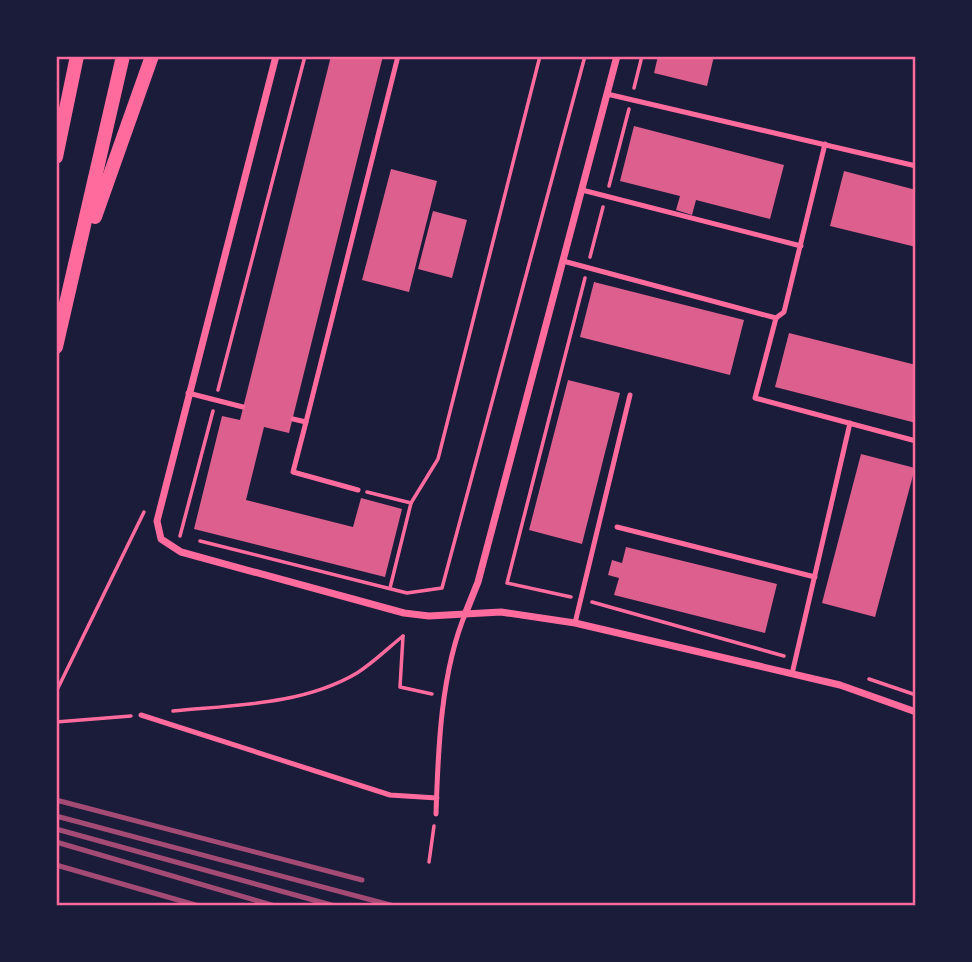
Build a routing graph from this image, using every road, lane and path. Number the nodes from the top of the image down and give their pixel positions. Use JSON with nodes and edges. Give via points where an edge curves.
{"nodes":[{"id":1,"x":77,"y":56,"type":"edge"},
{"id":2,"x":123,"y":56,"type":"edge"},
{"id":3,"x":152,"y":56,"type":"edge"},
{"id":4,"x":276,"y":56,"type":"edge"},
{"id":5,"x":305,"y":56,"type":"edge"},
{"id":6,"x":398,"y":56,"type":"edge"},
{"id":7,"x":540,"y":56,"type":"edge"},
{"id":8,"x":585,"y":56,"type":"edge"},
{"id":9,"x":617,"y":56,"type":"edge"},
{"id":10,"x":642,"y":56,"type":"edge"},
{"id":11,"x":607,"y":94,"type":"junction"},
{"id":12,"x":632,"y":100,"type":"junction"},
{"id":13,"x":825,"y":144,"type":"junction"},
{"id":14,"x":56,"y":156,"type":"edge"},
{"id":15,"x":916,"y":166,"type":"edge"},
{"id":16,"x":582,"y":190,"type":"junction"},
{"id":17,"x":606,"y":196,"type":"junction"},
{"id":18,"x":801,"y":246,"type":"junction"},
{"id":19,"x":563,"y":261,"type":"junction"},
{"id":20,"x":587,"y":268,"type":"junction"},
{"id":21,"x":70,"y":288,"type":"junction"},
{"id":22,"x":776,"y":318,"type":"junction"},
{"id":23,"x":56,"y":347,"type":"edge"},
{"id":24,"x":188,"y":393,"type":"junction"},
{"id":25,"x":630,"y":396,"type":"dead end"},
{"id":26,"x":215,"y":400,"type":"junction"},
{"id":27,"x":243,"y":407,"type":"dead end"},
{"id":28,"x":293,"y":419,"type":"dead end"},
{"id":29,"x":306,"y":422,"type":"junction"},
{"id":30,"x":850,"y":423,"type":"junction"},
{"id":31,"x":916,"y":440,"type":"edge"},
{"id":32,"x":358,"y":490,"type":"dead end"},
{"id":33,"x":383,"y":496,"type":"dead end"},
{"id":34,"x":411,"y":503,"type":"junction"},
{"id":35,"x":144,"y":512,"type":"dead end"},
{"id":36,"x":617,"y":527,"type":"dead end"},
{"id":37,"x":815,"y":577,"type":"junction"},
{"id":38,"x":390,"y":588,"type":"junction"},
{"id":39,"x":581,"y":599,"type":"junction"},
{"id":40,"x":466,"y":612,"type":"junction"},
{"id":41,"x":575,"y":623,"type":"junction"},
{"id":42,"x":796,"y":659,"type":"junction"},
{"id":43,"x":792,"y":674,"type":"junction"},
{"id":44,"x":863,"y":678,"type":"dead end"},
{"id":45,"x":56,"y":692,"type":"edge"},
{"id":46,"x":916,"y":695,"type":"edge"},
{"id":47,"x":446,"y":697,"type":"junction"},
{"id":48,"x":916,"y":712,"type":"edge"},
{"id":49,"x":141,"y":715,"type":"junction"},
{"id":50,"x":56,"y":722,"type":"edge"},
{"id":51,"x":437,"y":798,"type":"junction"},
{"id":52,"x":436,"y":814,"type":"joint"},
{"id":53,"x":429,"y":862,"type":"dead end"}],
"edges":[{"from":1,"to":14,"type":"main road"},
{"from":2,"to":21,"type":"main road"},
{"from":3,"to":21,"type":"main road"},
{"from":4,"to":24,"type":"street"},
{"from":5,"to":26,"type":"path"},
{"from":6,"to":29,"type":"lane"},
{"from":7,"to":34,"type":"path","via":[[438,459]]},
{"from":8,"to":38,"type":"path","via":[[442,588],[407,593]]},
{"from":9,"to":11,"type":"street"},
{"from":10,"to":12,"type":"path"},
{"from":11,"to":12,"type":"lane"},
{"from":11,"to":16,"type":"street"},
{"from":12,"to":13,"type":"lane"},
{"from":12,"to":17,"type":"path"},
{"from":13,"to":15,"type":"lane"},
{"from":13,"to":18,"type":"lane"},
{"from":16,"to":17,"type":"lane"},
{"from":16,"to":19,"type":"street"},
{"from":17,"to":18,"type":"lane"},
{"from":17,"to":20,"type":"path"},
{"from":18,"to":22,"type":"lane","via":[[784,312]]},
{"from":19,"to":20,"type":"lane"},
{"from":19,"to":40,"type":"street","via":[[478,582]]},
{"from":20,"to":22,"type":"lane"},
{"from":20,"to":39,"type":"path","via":[[507,583]]},
{"from":21,"to":23,"type":"main road"},
{"from":22,"to":30,"type":"lane","via":[[755,398]]},
{"from":24,"to":26,"type":"lane"},
{"from":24,"to":40,"type":"street","via":[[157,521],[161,539],[181,552],[404,613]]},
{"from":25,"to":39,"type":"lane"},
{"from":26,"to":27,"type":"lane"},
{"from":26,"to":38,"type":"path","via":[[180,536]]},
{"from":28,"to":29,"type":"lane"},
{"from":29,"to":32,"type":"lane","via":[[293,472]]},
{"from":30,"to":31,"type":"lane"},
{"from":30,"to":37,"type":"lane"},
{"from":33,"to":34,"type":"path"},
{"from":34,"to":38,"type":"path"},
{"from":35,"to":45,"type":"path"},
{"from":36,"to":37,"type":"lane"},
{"from":37,"to":42,"type":"lane"},
{"from":39,"to":41,"type":"lane"},
{"from":39,"to":42,"type":"path"},
{"from":40,"to":41,"type":"street"},
{"from":40,"to":47,"type":"lane","via":[[454,640]]},
{"from":41,"to":43,"type":"street"},
{"from":42,"to":43,"type":"lane"},
{"from":43,"to":48,"type":"street","via":[[879,696]]},
{"from":44,"to":46,"type":"path"},
{"from":47,"to":49,"type":"path","via":[[400,687],[402,636],[359,672],[325,690],[273,701]]},
{"from":47,"to":51,"type":"lane"},
{"from":49,"to":50,"type":"path"},
{"from":49,"to":51,"type":"lane","via":[[390,794]]},
{"from":51,"to":52,"type":"lane"},
{"from":52,"to":53,"type":"path"}]}
